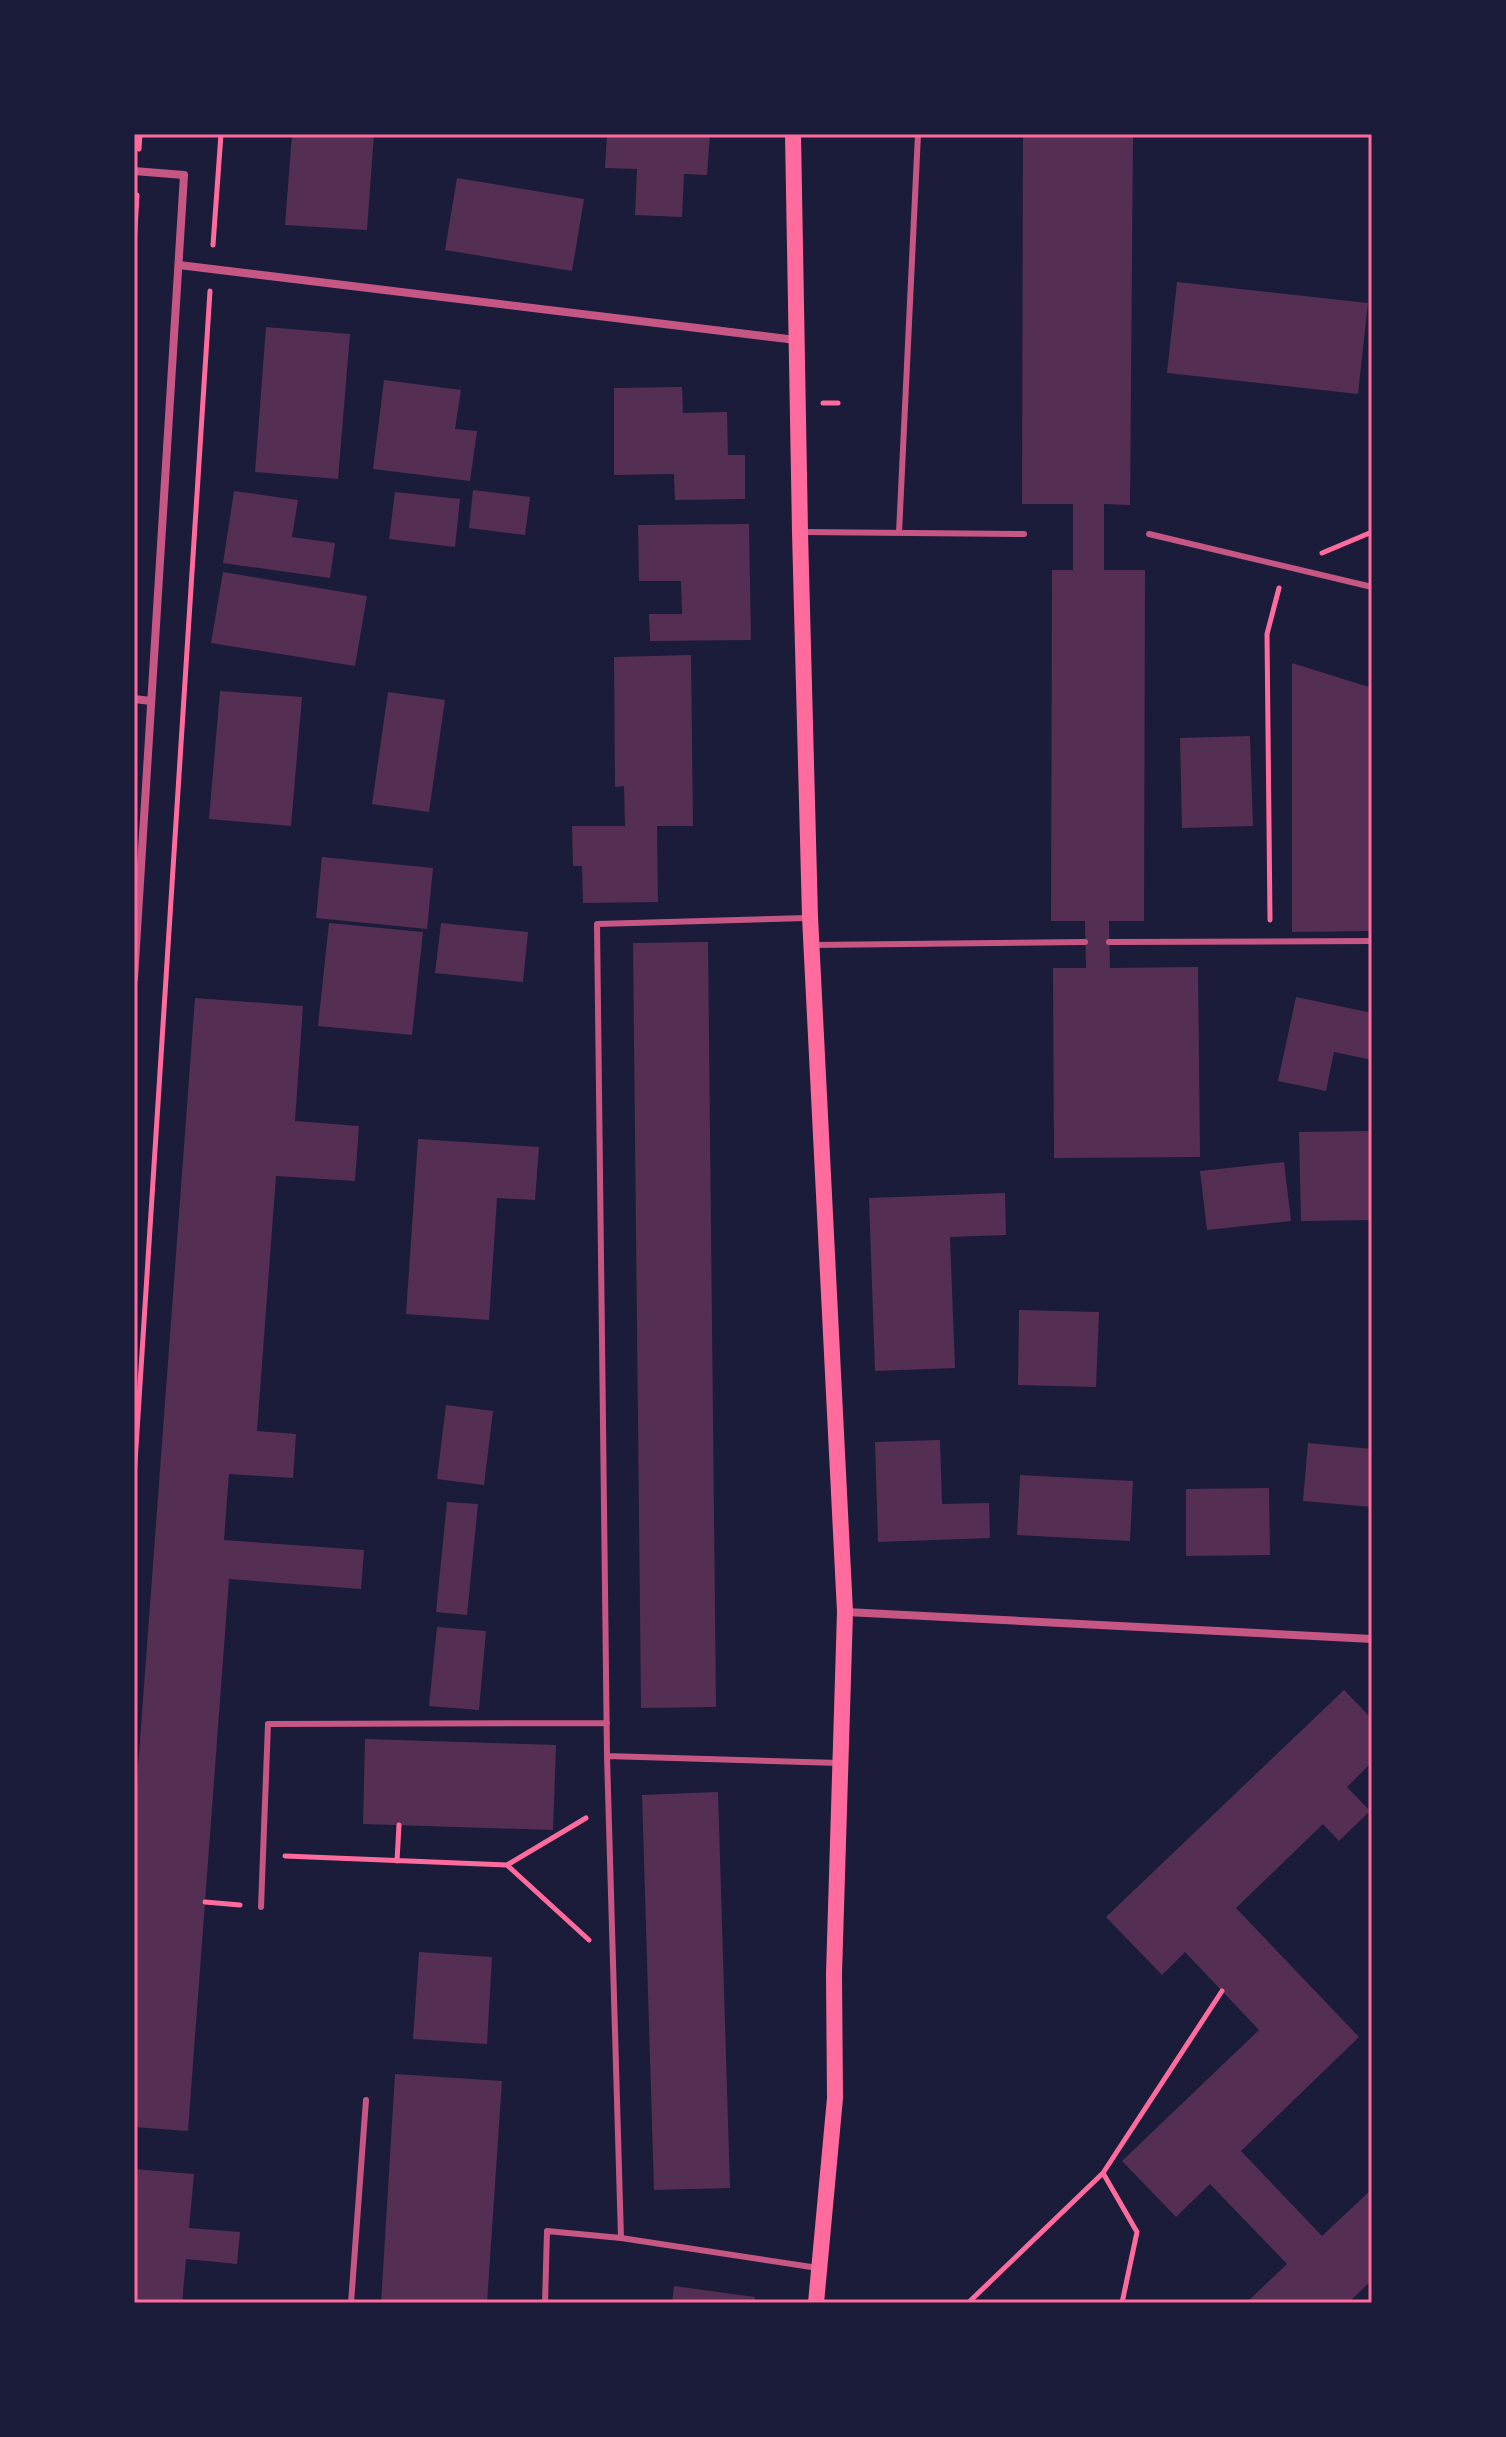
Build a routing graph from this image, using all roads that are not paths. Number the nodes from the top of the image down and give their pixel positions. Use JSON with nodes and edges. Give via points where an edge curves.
{"nodes":[{"id":1,"x":793,"y":134,"type":"edge"},
{"id":2,"x":918,"y":134,"type":"edge"},
{"id":3,"x":136,"y":171,"type":"edge"},
{"id":4,"x":179,"y":265,"type":"junction"},
{"id":5,"x":796,"y":340,"type":"junction"},
{"id":6,"x":800,"y":532,"type":"junction"},
{"id":7,"x":899,"y":533,"type":"junction"},
{"id":8,"x":1024,"y":534,"type":"dead end"},
{"id":9,"x":1149,"y":534,"type":"dead end"},
{"id":10,"x":1372,"y":587,"type":"edge"},
{"id":11,"x":134,"y":699,"type":"edge"},
{"id":12,"x":151,"y":701,"type":"junction"},
{"id":13,"x":810,"y":917,"type":"junction"},
{"id":14,"x":1372,"y":941,"type":"edge"},
{"id":15,"x":1085,"y":942,"type":"dead end"},
{"id":16,"x":1109,"y":942,"type":"dead end"},
{"id":17,"x":812,"y":946,"type":"junction"},
{"id":18,"x":134,"y":979,"type":"edge"},
{"id":19,"x":845,"y":1612,"type":"junction"},
{"id":20,"x":1372,"y":1639,"type":"edge"},
{"id":21,"x":607,"y":1723,"type":"junction"},
{"id":22,"x":607,"y":1756,"type":"junction"},
{"id":23,"x":842,"y":1763,"type":"junction"},
{"id":24,"x":261,"y":1907,"type":"road end"},
{"id":25,"x":366,"y":2100,"type":"dead end"},
{"id":26,"x":621,"y":2238,"type":"junction"},
{"id":27,"x":820,"y":2268,"type":"junction"},
{"id":28,"x":351,"y":2303,"type":"edge"},
{"id":29,"x":545,"y":2303,"type":"edge"},
{"id":30,"x":816,"y":2303,"type":"edge"}],
"edges":[{"from":1,"to":5,"type":"main road"},
{"from":2,"to":7,"type":"lane"},
{"from":3,"to":4,"type":"street","via":[[184,175]]},
{"from":4,"to":5,"type":"street"},
{"from":4,"to":12,"type":"street"},
{"from":5,"to":6,"type":"main road"},
{"from":6,"to":7,"type":"lane"},
{"from":6,"to":13,"type":"main road"},
{"from":7,"to":8,"type":"lane"},
{"from":9,"to":10,"type":"lane"},
{"from":11,"to":12,"type":"street"},
{"from":12,"to":18,"type":"street"},
{"from":13,"to":17,"type":"main road"},
{"from":13,"to":21,"type":"lane","via":[[597,924]]},
{"from":14,"to":16,"type":"lane"},
{"from":15,"to":17,"type":"lane"},
{"from":17,"to":19,"type":"main road"},
{"from":19,"to":20,"type":"street"},
{"from":19,"to":23,"type":"main road"},
{"from":21,"to":22,"type":"lane"},
{"from":21,"to":24,"type":"lane","via":[[268,1724]]},
{"from":22,"to":23,"type":"lane"},
{"from":22,"to":26,"type":"lane"},
{"from":23,"to":27,"type":"main road","via":[[835,2098]]},
{"from":25,"to":28,"type":"lane"},
{"from":26,"to":27,"type":"lane"},
{"from":26,"to":29,"type":"lane","via":[[547,2231]]},
{"from":27,"to":30,"type":"main road"}]}
